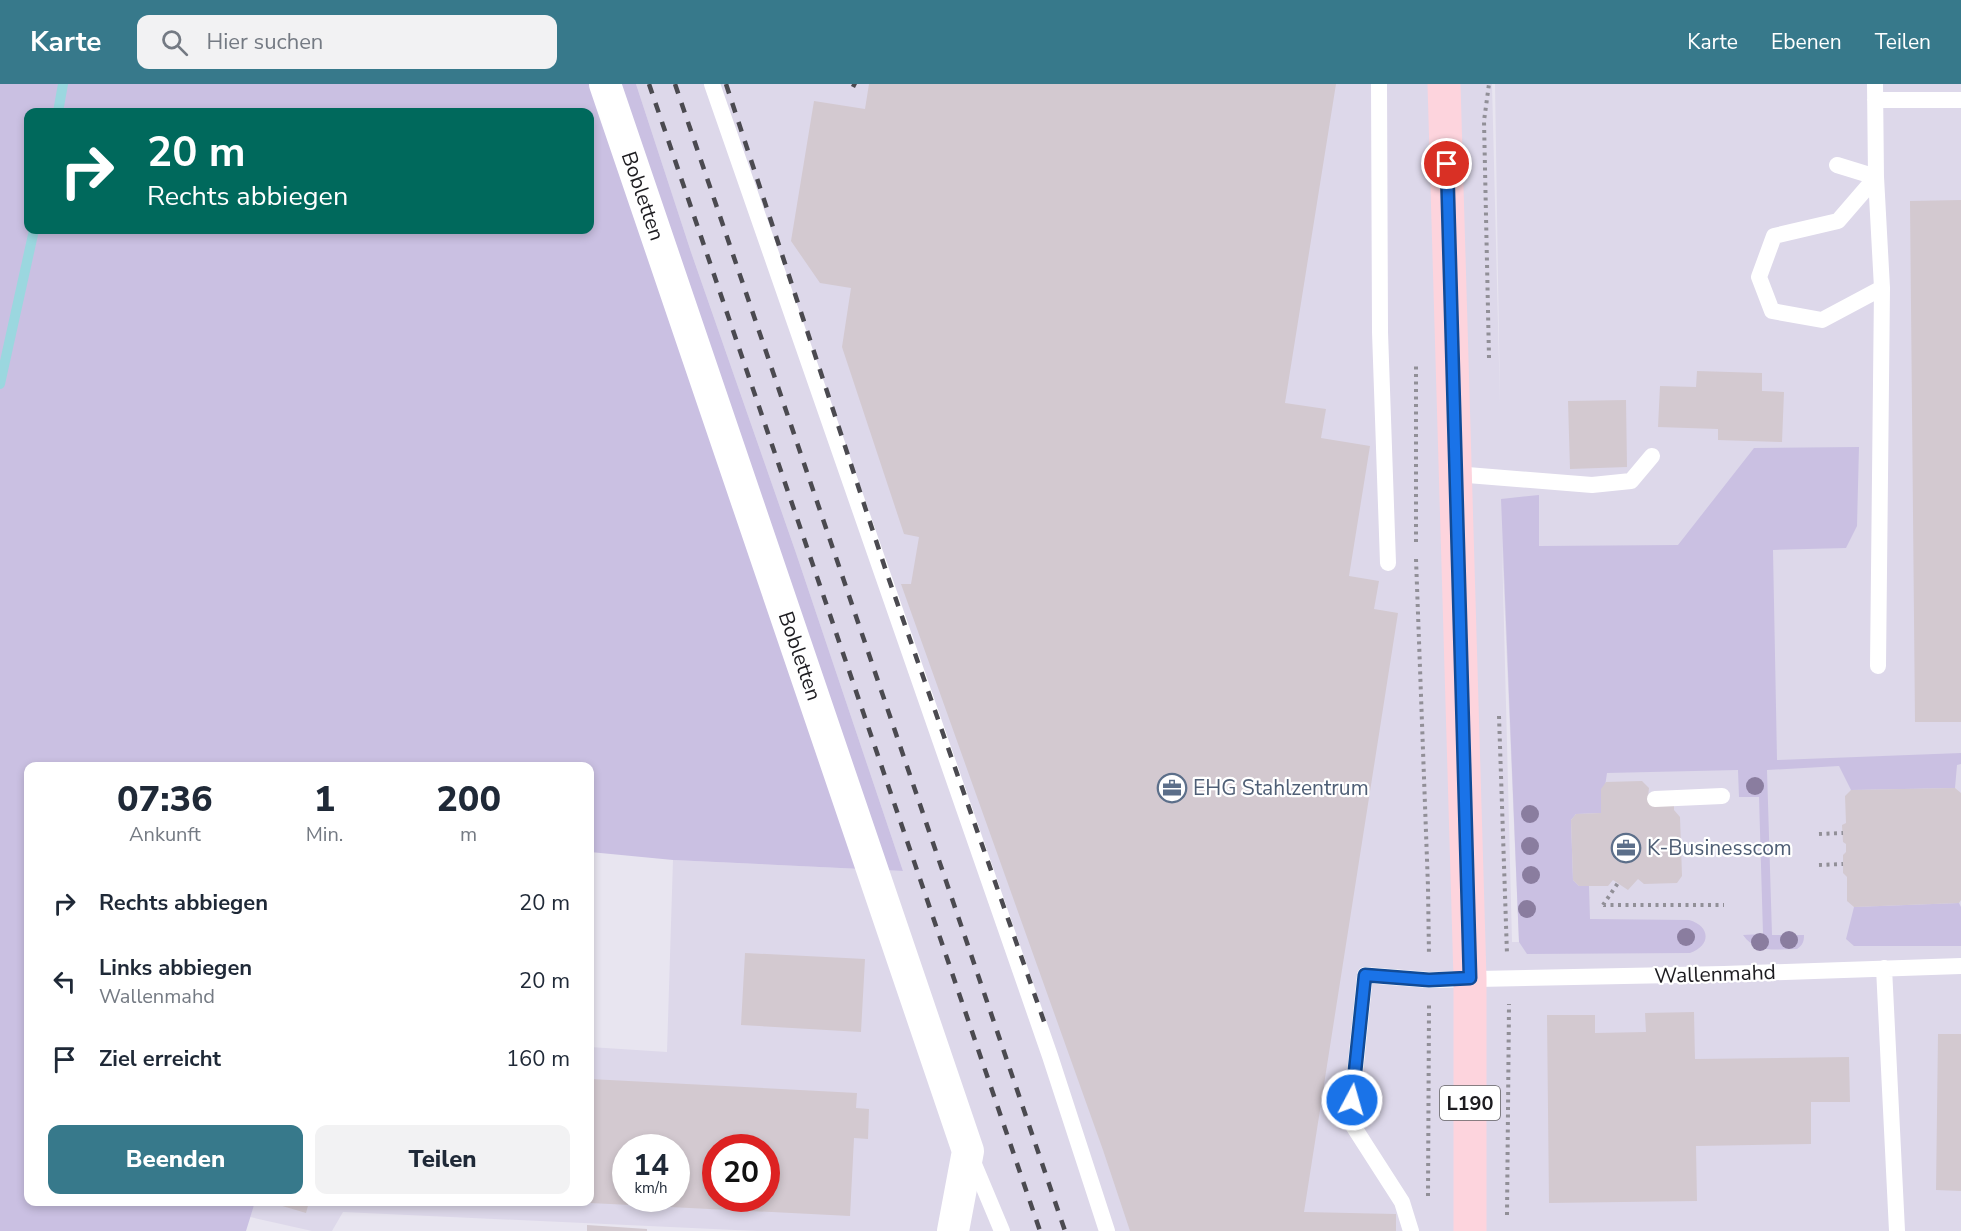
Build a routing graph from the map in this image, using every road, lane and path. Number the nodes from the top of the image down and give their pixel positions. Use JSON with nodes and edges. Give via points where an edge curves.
{"nodes":[{"id":1,"x":605,"y":84,"type":"edge"},
{"id":2,"x":712,"y":84,"type":"edge"},
{"id":3,"x":1379,"y":84,"type":"edge"},
{"id":4,"x":1444,"y":84,"type":"edge"},
{"id":5,"x":1489,"y":84,"type":"edge"},
{"id":6,"x":1875,"y":92,"type":"edge"},
{"id":7,"x":1961,"y":100,"type":"edge"},
{"id":8,"x":1837,"y":165,"type":"dead end"},
{"id":9,"x":1876,"y":177,"type":"junction"},
{"id":10,"x":1882,"y":288,"type":"junction"},
{"id":11,"x":1416,"y":353,"type":"dead end"},
{"id":12,"x":1489,"y":369,"type":"dead end"},
{"id":13,"x":1652,"y":456,"type":"dead end"},
{"id":14,"x":1455,"y":474,"type":"junction"},
{"id":15,"x":1388,"y":563,"type":"dead end"},
{"id":16,"x":1878,"y":666,"type":"dead end"},
{"id":17,"x":1499,"y":713,"type":"dead end"},
{"id":18,"x":1722,"y":796,"type":"dead end"},
{"id":19,"x":1655,"y":799,"type":"dead end"},
{"id":20,"x":1843,"y":833,"type":"dead end"},
{"id":21,"x":1819,"y":834,"type":"dead end"},
{"id":22,"x":1843,"y":864,"type":"dead end"},
{"id":23,"x":1819,"y":865,"type":"dead end"},
{"id":24,"x":1618,"y":883,"type":"dead end"},
{"id":25,"x":1428,"y":887,"type":"dead end"},
{"id":26,"x":1724,"y":905,"type":"dead end"},
{"id":27,"x":1506,"y":943,"type":"dead end"},
{"id":28,"x":1961,"y":966,"type":"edge"},
{"id":29,"x":1884,"y":968,"type":"junction"},
{"id":30,"x":1470,"y":978,"type":"junction"},
{"id":31,"x":1510,"y":1024,"type":"dead end"},
{"id":32,"x":1429,"y":1073,"type":"dead end"},
{"id":33,"x":968,"y":1152,"type":"junction"},
{"id":34,"x":1428,"y":1197,"type":"dead end"},
{"id":35,"x":1506,"y":1220,"type":"dead end"},
{"id":36,"x":953,"y":1231,"type":"edge"},
{"id":37,"x":1002,"y":1231,"type":"edge"},
{"id":38,"x":1107,"y":1231,"type":"edge"},
{"id":39,"x":1411,"y":1231,"type":"edge"},
{"id":40,"x":1470,"y":1231,"type":"edge"},
{"id":41,"x":1897,"y":1231,"type":"edge"}],
"edges":[{"from":1,"to":33,"type":"street","name":"Bobletten"},
{"from":2,"to":38,"type":"lane"},
{"from":3,"to":15,"type":"lane","via":[[1380,332]]},
{"from":4,"to":14,"type":"main road","number":"L190"},
{"from":5,"to":12,"type":"path","via":[[1484,121]]},
{"from":6,"to":7,"type":"lane"},
{"from":6,"to":9,"type":"lane"},
{"from":8,"to":9,"type":"lane"},
{"from":9,"to":10,"type":"lane"},
{"from":9,"to":10,"type":"lane","via":[[1838,221],[1774,236],[1759,277],[1772,311],[1822,320]]},
{"from":10,"to":16,"type":"lane"},
{"from":11,"to":25,"type":"path","via":[[1415,540]]},
{"from":13,"to":14,"type":"lane","via":[[1631,481],[1592,485]]},
{"from":14,"to":30,"type":"main road","number":"L190"},
{"from":17,"to":27,"type":"path"},
{"from":18,"to":19,"type":"lane"},
{"from":20,"to":21,"type":"path"},
{"from":22,"to":23,"type":"path"},
{"from":24,"to":26,"type":"path","via":[[1603,905]]},
{"from":28,"to":29,"type":"lane","name":"Wallenmahd"},
{"from":29,"to":30,"type":"lane","name":"Wallenmahd"},
{"from":29,"to":41,"type":"lane"},
{"from":30,"to":39,"type":"lane","name":"Wallenmahd","via":[[1429,980],[1365,975],[1350,1121],[1402,1202]]},
{"from":30,"to":40,"type":"main road","number":"L190"},
{"from":31,"to":35,"type":"path"},
{"from":32,"to":34,"type":"path"},
{"from":33,"to":36,"type":"street","name":"Bobletten"},
{"from":33,"to":37,"type":"lane"}]}
